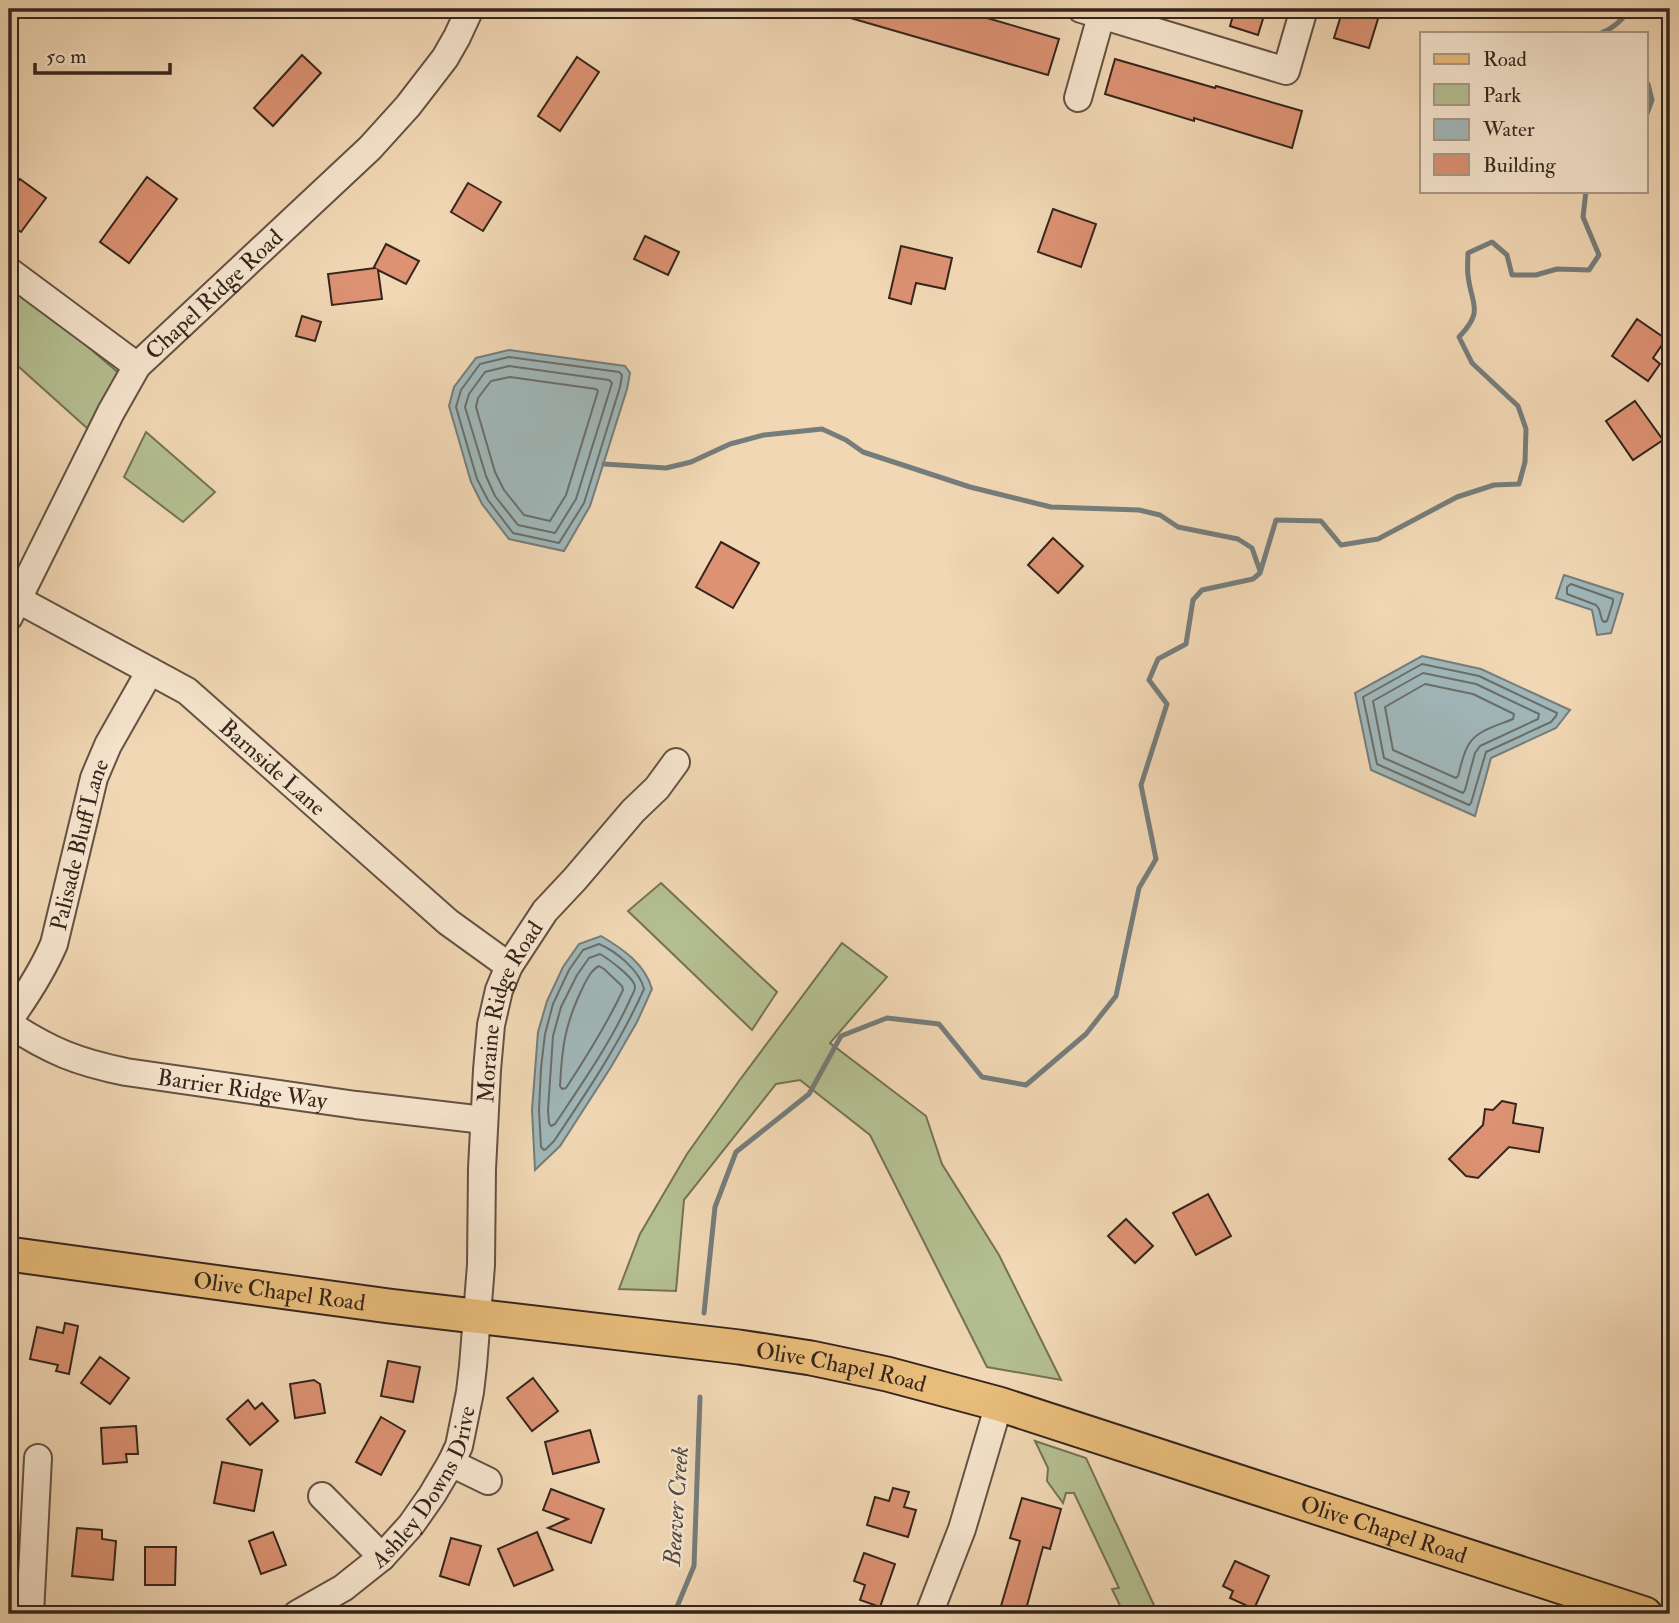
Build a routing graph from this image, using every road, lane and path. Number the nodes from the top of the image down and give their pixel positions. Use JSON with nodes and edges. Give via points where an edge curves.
{"nodes":[{"id":1,"x":470,"y":9,"type":"edge"},
{"id":2,"x":1304,"y":9,"type":"edge"},
{"id":3,"x":1095,"y":11,"type":"edge"},
{"id":4,"x":1078,"y":98,"type":"dead end"},
{"id":5,"x":9,"y":271,"type":"edge"},
{"id":6,"x":136,"y":366,"type":"junction"},
{"id":7,"x":13,"y":608,"type":"edge"},
{"id":8,"x":150,"y":671,"type":"junction"},
{"id":9,"x":676,"y":762,"type":"dead end"},
{"id":10,"x":509,"y":966,"type":"junction"},
{"id":11,"x":9,"y":1022,"type":"edge"},
{"id":12,"x":484,"y":1120,"type":"junction"},
{"id":13,"x":9,"y":1254,"type":"edge"},
{"id":14,"x":478,"y":1316,"type":"junction"},
{"id":15,"x":999,"y":1404,"type":"junction"},
{"id":16,"x":38,"y":1458,"type":"dead end"},
{"id":17,"x":451,"y":1463,"type":"junction"},
{"id":18,"x":488,"y":1481,"type":"dead end"},
{"id":19,"x":322,"y":1496,"type":"dead end"},
{"id":20,"x":382,"y":1557,"type":"junction"},
{"id":21,"x":30,"y":1614,"type":"edge"},
{"id":22,"x":297,"y":1614,"type":"edge"},
{"id":23,"x":929,"y":1614,"type":"edge"},
{"id":24,"x":1645,"y":1614,"type":"edge"}],
"edges":[{"from":1,"to":6,"type":"street","name":"Chapel Ridge Road","via":[[445,58],[370,148]]},
{"from":2,"to":3,"type":"street","via":[[1286,71]]},
{"from":3,"to":4,"type":"street"},
{"from":5,"to":6,"type":"street"},
{"from":6,"to":7,"type":"street","name":"Chapel Ridge Road"},
{"from":7,"to":8,"type":"street","name":"Barnside Lane"},
{"from":8,"to":10,"type":"street","name":"Barnside Lane","via":[[187,691],[448,922]]},
{"from":8,"to":11,"type":"street","name":"Palisade Bluff Lane","via":[[94,778],[44,969]]},
{"from":9,"to":10,"type":"street","name":"Moraine Ridge Road","via":[[545,912]]},
{"from":10,"to":12,"type":"street","name":"Moraine Ridge Road","via":[[491,1026]]},
{"from":11,"to":12,"type":"street","name":"Barrier Ridge Way","via":[[59,1054],[92,1065]]},
{"from":12,"to":14,"type":"street","name":"Moraine Ridge Road"},
{"from":13,"to":14,"type":"main road","name":"Olive Chapel Road"},
{"from":14,"to":15,"type":"main road","name":"Olive Chapel Road","via":[[811,1358]]},
{"from":14,"to":17,"type":"street","name":"Ashley Downs Drive","via":[[470,1392]]},
{"from":15,"to":23,"type":"street","via":[[962,1529]]},
{"from":15,"to":24,"type":"main road","name":"Olive Chapel Road"},
{"from":16,"to":21,"type":"street"},
{"from":17,"to":18,"type":"street"},
{"from":17,"to":20,"type":"street","name":"Ashley Downs Drive","via":[[411,1525]]},
{"from":19,"to":20,"type":"street"},
{"from":20,"to":22,"type":"street","name":"Ashley Downs Drive","via":[[343,1588]]}]}
